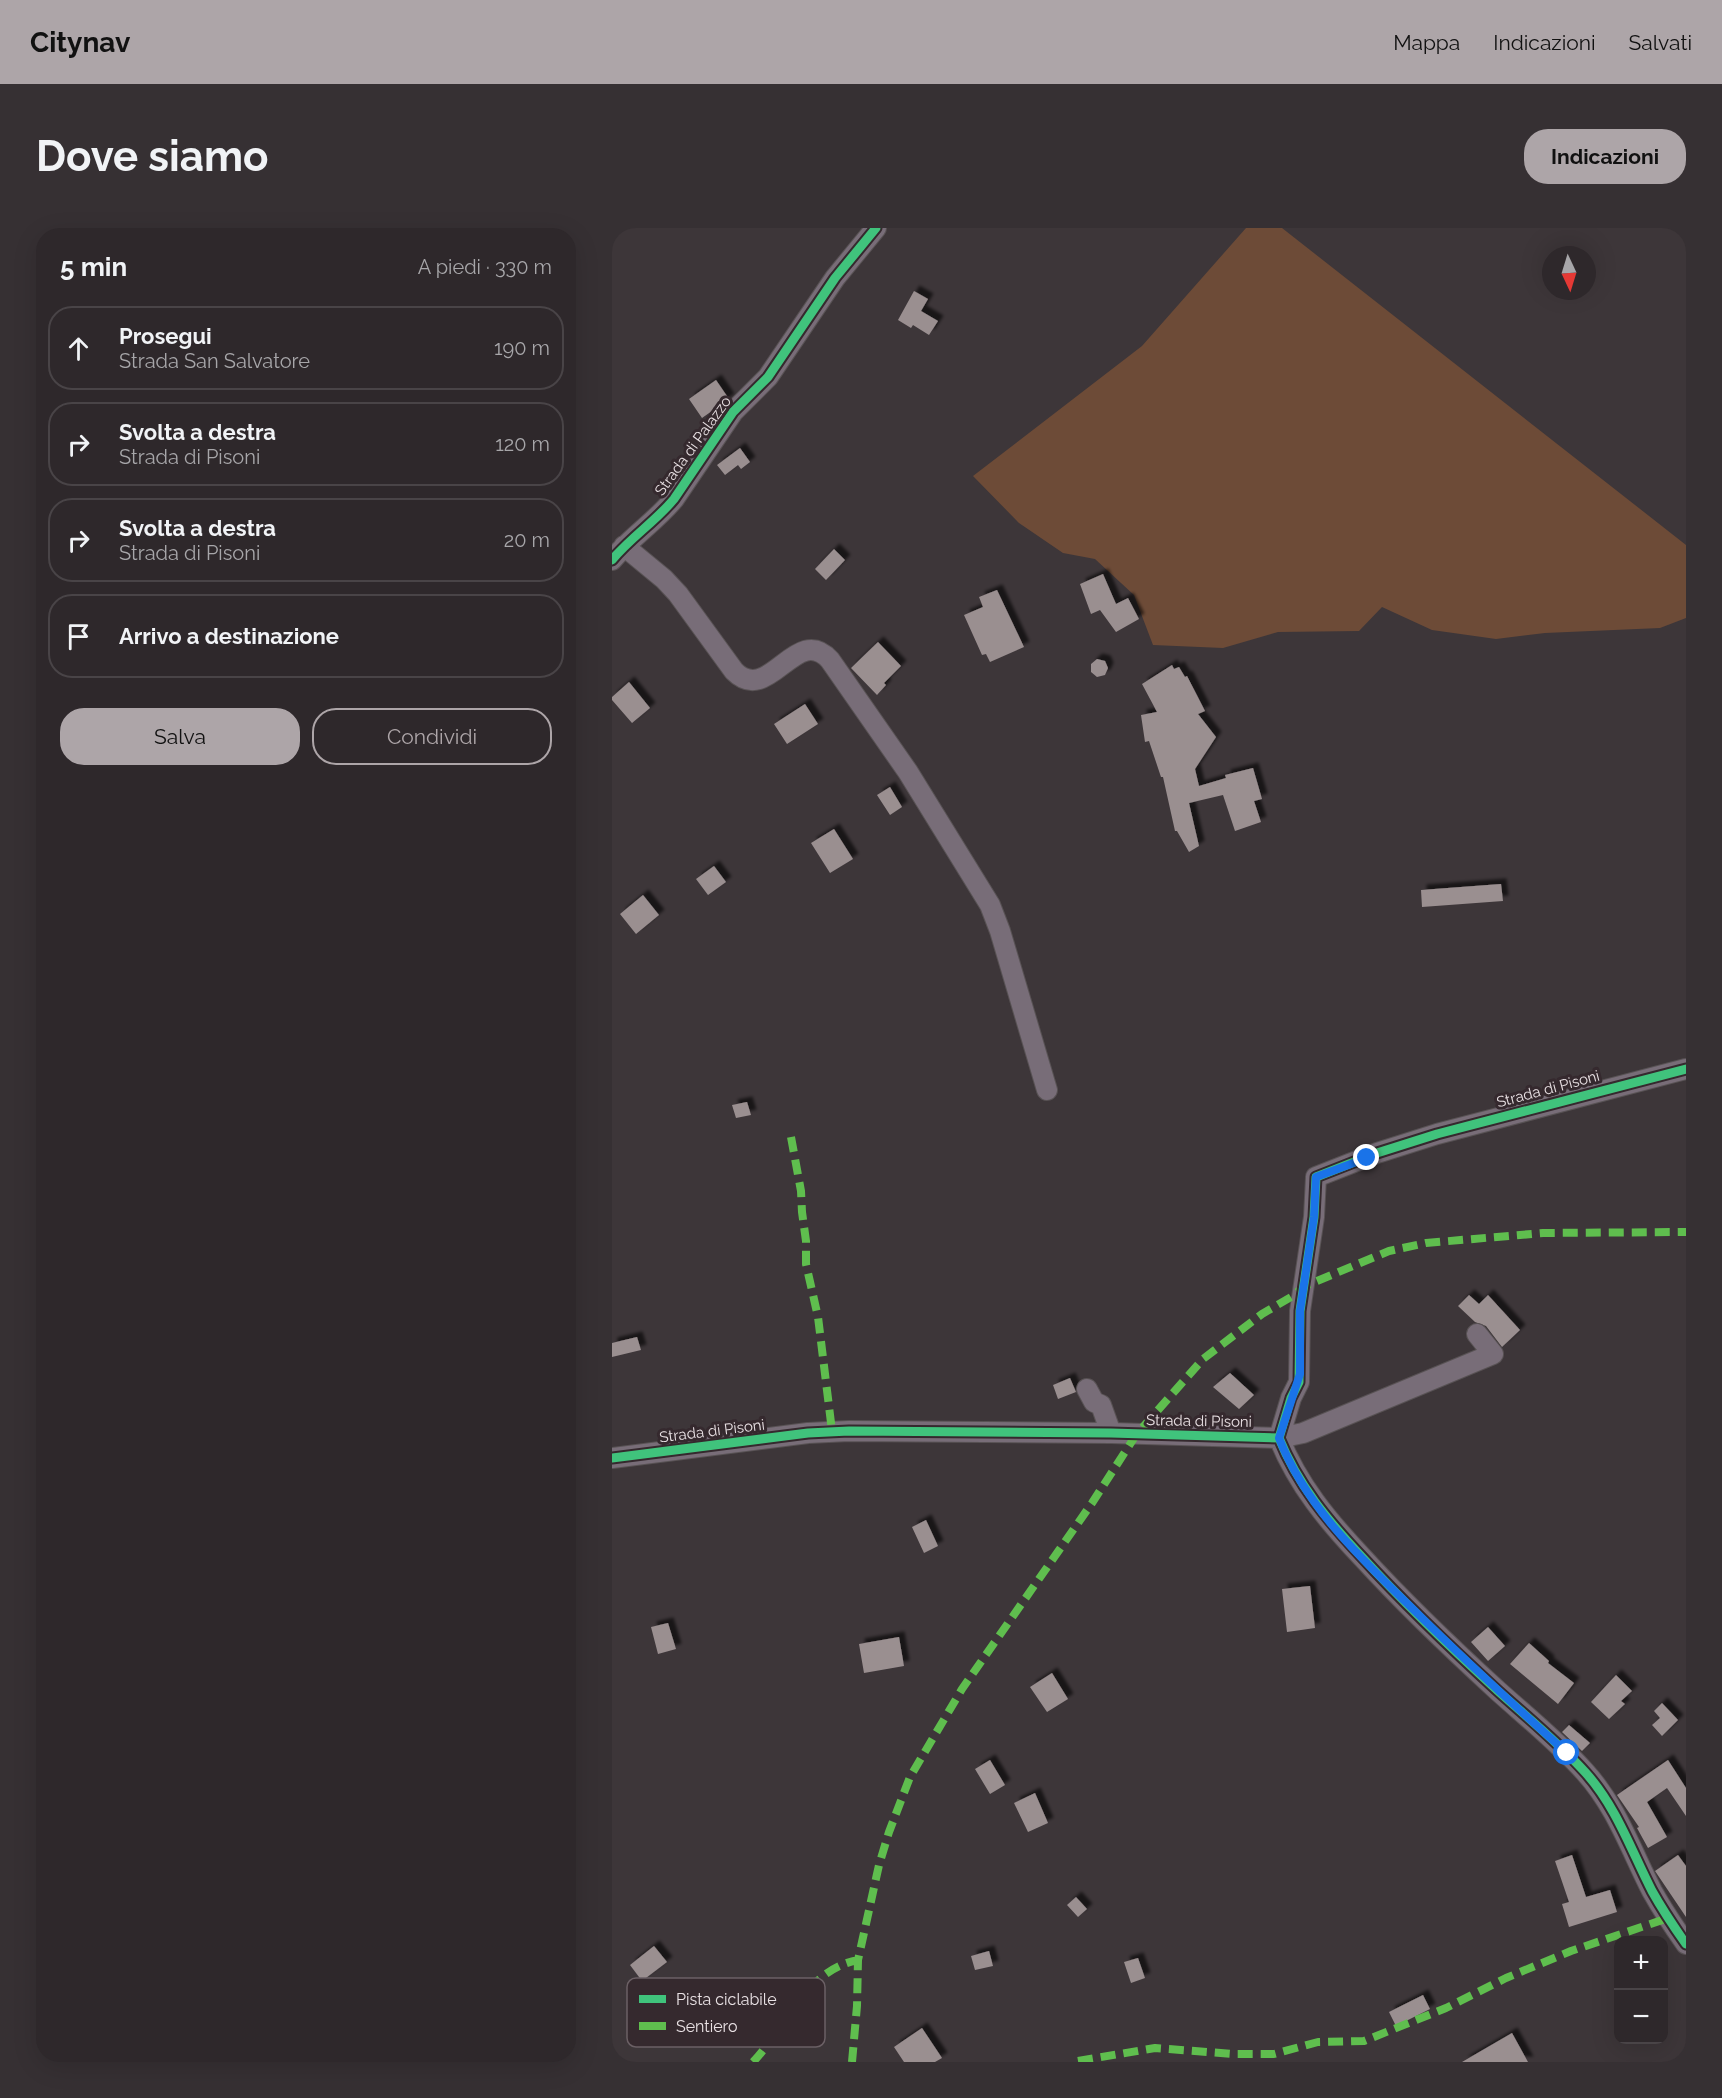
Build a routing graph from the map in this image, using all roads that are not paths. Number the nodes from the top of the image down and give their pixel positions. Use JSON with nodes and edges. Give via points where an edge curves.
{"nodes":[{"id":1,"x":876,"y":228,"type":"edge"},
{"id":2,"x":618,"y":553,"type":"edge"},
{"id":3,"x":1686,"y":1069,"type":"edge"},
{"id":4,"x":1047,"y":1090,"type":"dead end"},
{"id":5,"x":1476,"y":1334,"type":"dead end"},
{"id":6,"x":1087,"y":1389,"type":"dead end"},
{"id":7,"x":1111,"y":1433,"type":"junction"},
{"id":8,"x":1279,"y":1438,"type":"junction"},
{"id":9,"x":612,"y":1458,"type":"edge"},
{"id":10,"x":1686,"y":1944,"type":"edge"}],
"edges":[{"from":1,"to":2,"type":"street","name":"Strada di Palazzo","via":[[835,278],[768,377],[729,418],[674,499]]},
{"from":2,"to":4,"type":"street","via":[[664,579],[744,679],[760,679],[809,649],[820,651],[830,660],[908,772],[990,905]]},
{"from":3,"to":8,"type":"street","name":"Strada di Pisoni","via":[[1437,1134],[1316,1177],[1300,1311],[1300,1374]]},
{"from":5,"to":8,"type":"street","via":[[1493,1354],[1303,1433]]},
{"from":6,"to":7,"type":"street","via":[[1101,1406]]},
{"from":7,"to":8,"type":"street","name":"Strada di Pisoni"},
{"from":7,"to":9,"type":"street","name":"Strada di Pisoni","via":[[808,1433]]},
{"from":8,"to":10,"type":"street","via":[[1300,1481],[1338,1531],[1381,1578],[1594,1783],[1615,1815],[1652,1892]]}]}
